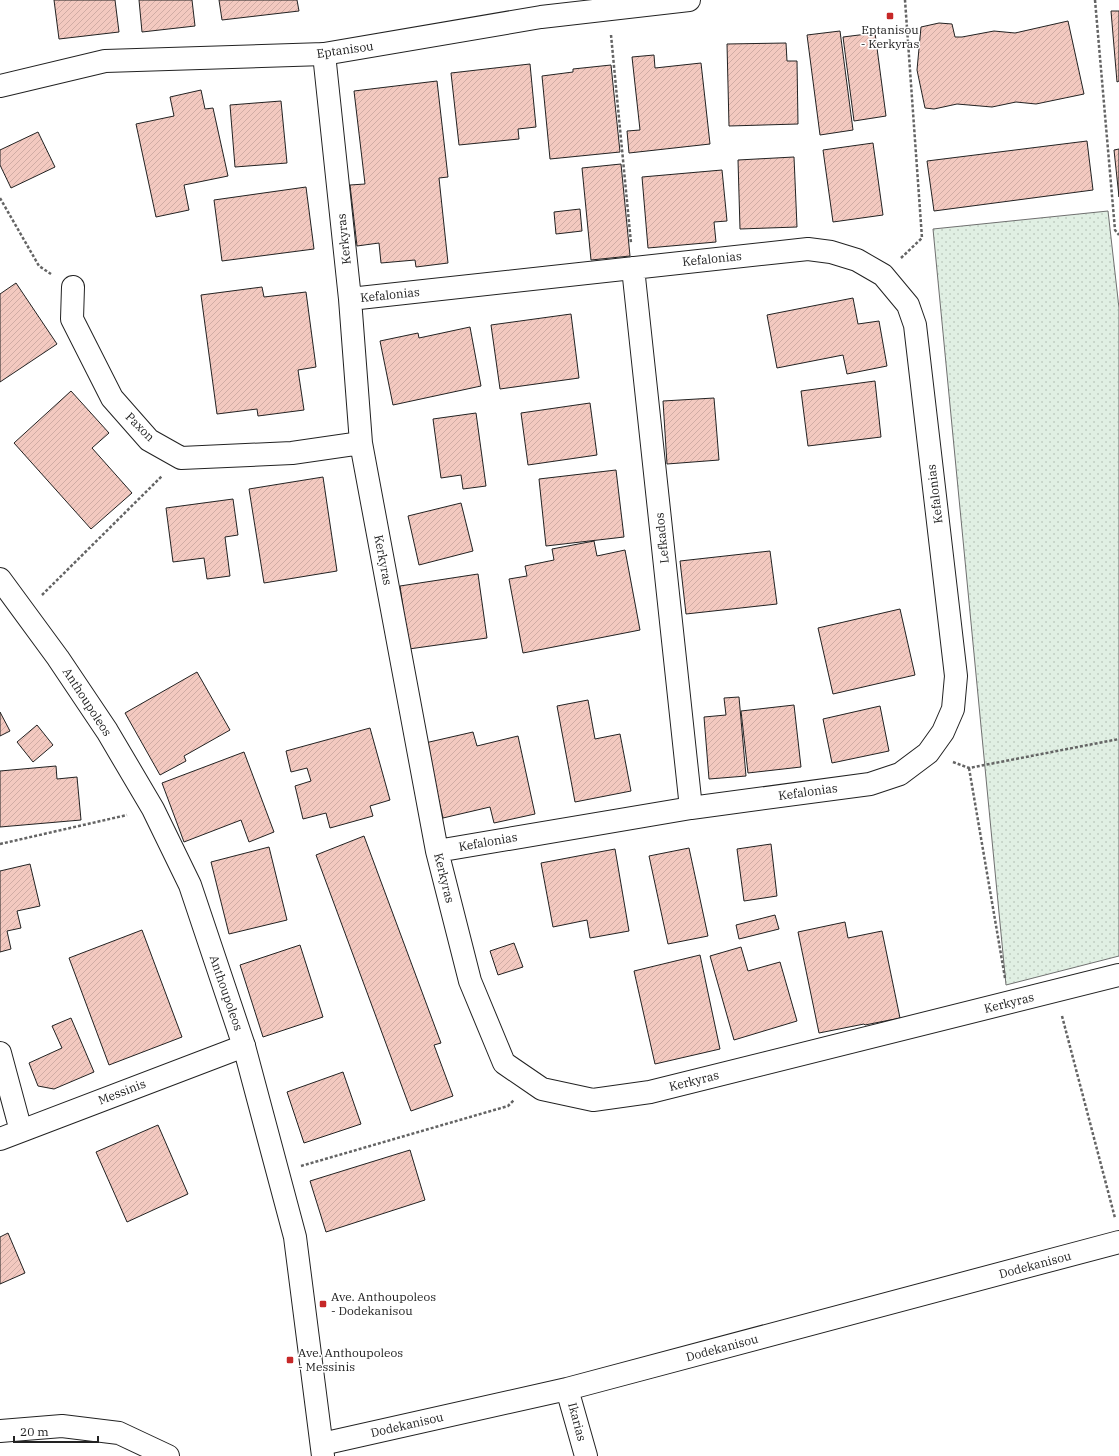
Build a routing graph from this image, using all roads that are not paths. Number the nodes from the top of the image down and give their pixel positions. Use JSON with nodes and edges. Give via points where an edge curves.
{"nodes":[{"id":1,"x":689,"y":0,"type":"edge"},
{"id":2,"x":324,"y":54,"type":"junction"},
{"id":3,"x":0,"y":86,"type":"edge"},
{"id":4,"x":633,"y":268,"type":"junction"},
{"id":5,"x":73,"y":287,"type":"road end"},
{"id":6,"x":350,"y":299,"type":"junction"},
{"id":7,"x":361,"y":443,"type":"junction"},
{"id":8,"x":0,"y":579,"type":"edge"},
{"id":9,"x":691,"y":808,"type":"junction"},
{"id":10,"x":437,"y":851,"type":"junction"},
{"id":11,"x":1119,"y":976,"type":"edge"},
{"id":12,"x":244,"y":1046,"type":"junction"},
{"id":13,"x":0,"y":1053,"type":"edge"},
{"id":14,"x":21,"y":1130,"type":"junction"},
{"id":15,"x":0,"y":1139,"type":"edge"},
{"id":16,"x":1118,"y":1233,"type":"edge"},
{"id":17,"x":567,"y":1388,"type":"junction"},
{"id":18,"x":0,"y":1431,"type":"edge"},
{"id":19,"x":323,"y":1450,"type":"edge"},
{"id":20,"x":168,"y":1456,"type":"edge"},
{"id":21,"x":586,"y":1456,"type":"edge"}],
"edges":[{"from":1,"to":2,"type":"street","name":"Eptanisou","via":[[541,17]]},
{"from":2,"to":3,"type":"street","name":"Eptanisou","via":[[105,61]]},
{"from":2,"to":6,"type":"street","name":"Kerkyras"},
{"from":4,"to":6,"type":"street","name":"Kefalonias"},
{"from":4,"to":9,"type":"street","name":"Lefkados"},
{"from":4,"to":9,"type":"street","name":"Kefalonias","via":[[808,249],[831,252],[857,260],[883,275],[908,305],[915,325],[956,676],[952,709],[943,732],[928,753],[900,774],[870,784]]},
{"from":5,"to":7,"type":"street","name":"Paxon","via":[[72,319],[112,398],[149,440],[181,458],[292,453]]},
{"from":6,"to":7,"type":"street","name":"Kerkyras"},
{"from":7,"to":10,"type":"street","name":"Kerkyras"},
{"from":8,"to":12,"type":"street","name":"Anthoupoleos","via":[[107,731],[153,809],[190,885]]},
{"from":9,"to":10,"type":"street","name":"Kefalonias"},
{"from":10,"to":11,"type":"street","name":"Kerkyras","via":[[470,981],[504,1063],[542,1089],[593,1100],[650,1092]]},
{"from":12,"to":14,"type":"street","name":"Messinis"},
{"from":12,"to":19,"type":"street","name":"Anthoupoleos","via":[[295,1236]]},
{"from":13,"to":14,"type":"street"},
{"from":14,"to":15,"type":"street","name":"Messinis"},
{"from":16,"to":17,"type":"street","name":"Dodekanisou"},
{"from":17,"to":19,"type":"street","name":"Dodekanisou"},
{"from":17,"to":21,"type":"street","name":"Ikarias"},
{"from":18,"to":20,"type":"street","via":[[62,1426],[119,1433]]}]}
